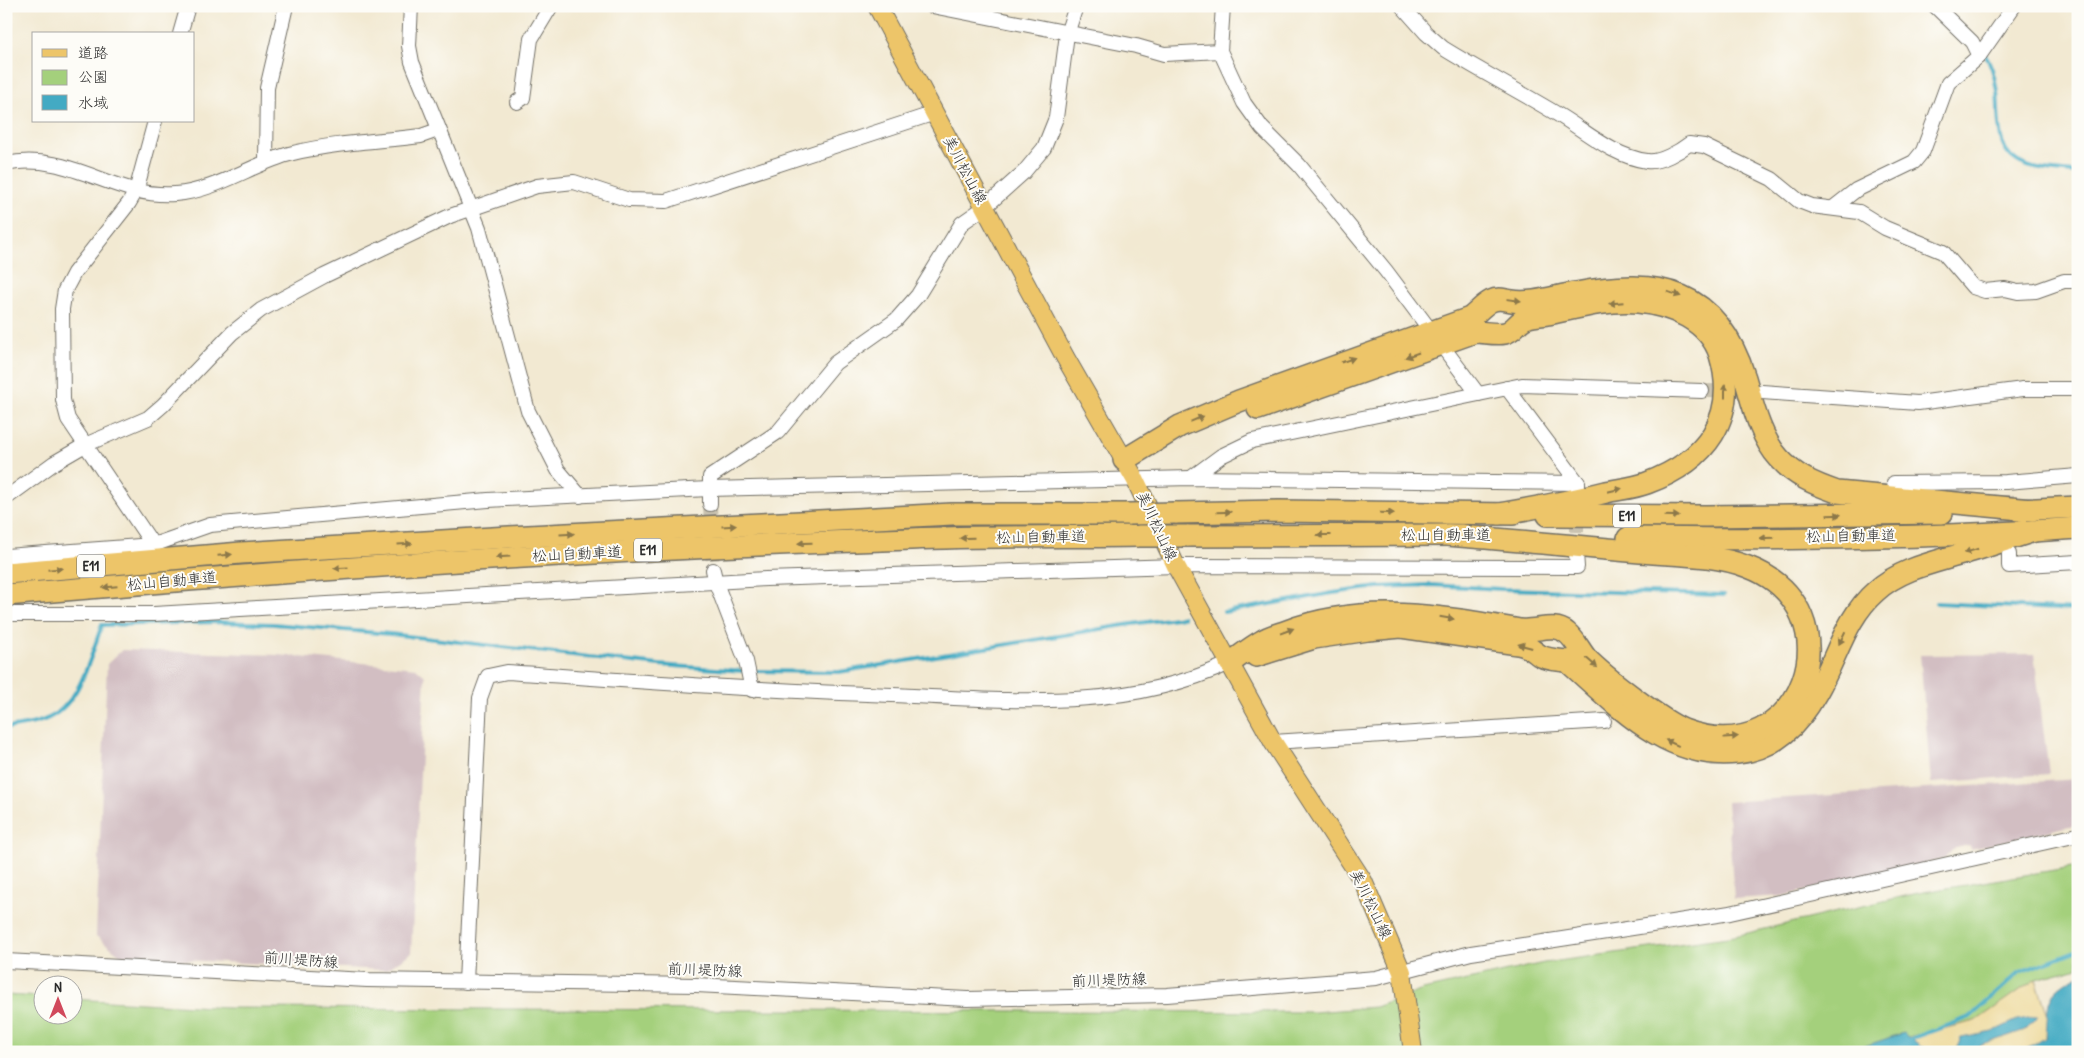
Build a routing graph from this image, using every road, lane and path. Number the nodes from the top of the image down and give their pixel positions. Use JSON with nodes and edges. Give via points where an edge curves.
{"nodes":[{"id":1,"x":188,"y":6,"type":"edge"},
{"id":2,"x":286,"y":6,"type":"edge"},
{"id":3,"x":411,"y":6,"type":"edge"},
{"id":4,"x":551,"y":6,"type":"edge"},
{"id":5,"x":877,"y":6,"type":"edge"},
{"id":6,"x":932,"y":6,"type":"edge"},
{"id":7,"x":1076,"y":6,"type":"edge"},
{"id":8,"x":1224,"y":6,"type":"edge"},
{"id":9,"x":1402,"y":6,"type":"edge"},
{"id":10,"x":1935,"y":6,"type":"edge"},
{"id":11,"x":2014,"y":6,"type":"edge"},
{"id":12,"x":984,"y":12,"type":"edge"},
{"id":13,"x":181,"y":32,"type":"edge"},
{"id":14,"x":1067,"y":34,"type":"junction"},
{"id":15,"x":1220,"y":51,"type":"junction"},
{"id":16,"x":1980,"y":56,"type":"junction"},
{"id":17,"x":517,"y":102,"type":"dead end"},
{"id":18,"x":935,"y":113,"type":"junction"},
{"id":19,"x":155,"y":122,"type":"edge"},
{"id":20,"x":438,"y":130,"type":"junction"},
{"id":21,"x":266,"y":161,"type":"junction"},
{"id":22,"x":6,"y":164,"type":"edge"},
{"id":23,"x":136,"y":190,"type":"junction"},
{"id":24,"x":985,"y":207,"type":"junction"},
{"id":25,"x":1833,"y":208,"type":"junction"},
{"id":26,"x":470,"y":209,"type":"junction"},
{"id":27,"x":2078,"y":282,"type":"edge"},
{"id":28,"x":1435,"y":338,"type":"junction"},
{"id":29,"x":1507,"y":388,"type":"junction"},
{"id":30,"x":2078,"y":389,"type":"edge"},
{"id":31,"x":1702,"y":391,"type":"tunnel mouth"},
{"id":32,"x":1762,"y":392,"type":"tunnel mouth"},
{"id":33,"x":1478,"y":394,"type":"junction"},
{"id":34,"x":85,"y":445,"type":"junction"},
{"id":35,"x":1124,"y":460,"type":"junction"},
{"id":36,"x":2078,"y":476,"type":"edge"},
{"id":37,"x":1191,"y":478,"type":"junction"},
{"id":38,"x":1135,"y":479,"type":"junction"},
{"id":39,"x":1894,"y":483,"type":"dead end"},
{"id":40,"x":709,"y":489,"type":"junction"},
{"id":41,"x":580,"y":496,"type":"junction"},
{"id":42,"x":6,"y":498,"type":"edge"},
{"id":43,"x":710,"y":504,"type":"tunnel mouth"},
{"id":44,"x":2078,"y":507,"type":"edge"},
{"id":45,"x":2032,"y":510,"type":"junction"},
{"id":46,"x":1499,"y":514,"type":"junction"},
{"id":47,"x":2078,"y":528,"type":"edge"},
{"id":48,"x":2034,"y":531,"type":"junction"},
{"id":49,"x":1448,"y":535,"type":"junction"},
{"id":50,"x":153,"y":545,"type":"junction"},
{"id":51,"x":1576,"y":552,"type":"tunnel mouth"},
{"id":52,"x":2009,"y":554,"type":"dead end"},
{"id":53,"x":6,"y":556,"type":"edge"},
{"id":54,"x":2078,"y":562,"type":"edge"},
{"id":55,"x":1176,"y":566,"type":"junction"},
{"id":56,"x":6,"y":573,"type":"edge"},
{"id":57,"x":714,"y":576,"type":"junction"},
{"id":58,"x":6,"y":595,"type":"edge"},
{"id":59,"x":6,"y":614,"type":"edge"},
{"id":60,"x":1230,"y":663,"type":"junction"},
{"id":61,"x":751,"y":683,"type":"junction"},
{"id":62,"x":1604,"y":721,"type":"dead end"},
{"id":63,"x":1272,"y":742,"type":"junction"},
{"id":64,"x":2078,"y":834,"type":"edge"},
{"id":65,"x":6,"y":961,"type":"edge"},
{"id":66,"x":1402,"y":972,"type":"junction"},
{"id":67,"x":466,"y":982,"type":"junction"},
{"id":68,"x":1413,"y":1052,"type":"edge"}],
"edges":[{"from":1,"to":13,"type":"street"},
{"from":2,"to":21,"type":"street","via":[[267,88]]},
{"from":3,"to":20,"type":"street","via":[[408,46]]},
{"from":4,"to":17,"type":"street","via":[[530,39],[522,98]]},
{"from":5,"to":18,"type":"main road","name":"美川松山線"},
{"from":6,"to":12,"type":"street"},
{"from":7,"to":14,"type":"street"},
{"from":8,"to":15,"type":"street"},
{"from":9,"to":25,"type":"street","via":[[1443,48],[1582,129],[1609,150],[1650,162],[1689,144],[1704,146],[1772,179],[1799,200],[1812,206]]},
{"from":10,"to":16,"type":"street","via":[[1972,42]]},
{"from":11,"to":16,"type":"street"},
{"from":12,"to":14,"type":"street"},
{"from":14,"to":15,"type":"street","via":[[1164,54]]},
{"from":14,"to":24,"type":"street","via":[[1052,134],[1024,172]]},
{"from":15,"to":28,"type":"street","via":[[1244,103],[1262,128],[1299,165],[1368,248]]},
{"from":16,"to":25,"type":"street","via":[[1948,83],[1922,151],[1914,162],[1856,190]]},
{"from":18,"to":24,"type":"main road","name":"美川松山線"},
{"from":18,"to":26,"type":"street","via":[[666,201],[629,200],[574,182],[537,186]]},
{"from":19,"to":23,"type":"street"},
{"from":20,"to":21,"type":"street","via":[[421,136],[295,153]]},
{"from":20,"to":26,"type":"street"},
{"from":21,"to":23,"type":"street","via":[[197,191],[157,194]]},
{"from":22,"to":23,"type":"street","via":[[42,160]]},
{"from":23,"to":34,"type":"street","via":[[74,273],[65,290],[62,309],[63,400],[68,419]]},
{"from":24,"to":35,"type":"main road","name":"美川松山線"},
{"from":24,"to":40,"type":"street","via":[[962,224],[918,295],[896,320],[836,363],[778,432],[710,477]]},
{"from":25,"to":27,"type":"street","via":[[1859,212],[1885,228],[1943,252],[1973,287],[1985,291],[2036,291],[2064,281]]},
{"from":26,"to":34,"type":"street","via":[[333,272],[261,310],[232,333],[164,406],[148,418]]},
{"from":26,"to":41,"type":"street","via":[[484,247],[528,411],[558,470]]},
{"from":28,"to":33,"type":"street"},
{"from":28,"to":35,"type":"highway","via":[[1180,442]]},
{"from":28,"to":45,"type":"highway","one_way":true,"via":[[1501,298],[1528,302],[1608,287],[1658,288],[1699,305],[1715,320],[1729,338],[1742,367],[1764,434],[1793,472],[1811,483],[1837,492]]},
{"from":46,"to":28,"type":"highway","one_way":true,"via":[[1646,484],[1692,458],[1709,442],[1720,424],[1725,400],[1725,374],[1719,351],[1704,328],[1688,317],[1638,301],[1613,302],[1526,318],[1505,334],[1475,332]]},
{"from":29,"to":31,"type":"street","via":[[1522,385]]},
{"from":29,"to":33,"type":"street"},
{"from":29,"to":37,"type":"street","via":[[1578,486]]},
{"from":30,"to":32,"type":"street","via":[[2023,390],[1918,403]]},
{"from":33,"to":37,"type":"street","via":[[1252,441],[1221,456]]},
{"from":34,"to":42,"type":"street"},
{"from":34,"to":50,"type":"street"},
{"from":35,"to":38,"type":"main road","name":"美川松山線"},
{"from":36,"to":39,"type":"street","via":[[2006,489]]},
{"from":37,"to":38,"type":"street"},
{"from":38,"to":40,"type":"street"},
{"from":38,"to":55,"type":"main road","name":"美川松山線"},
{"from":40,"to":41,"type":"street"},
{"from":40,"to":43,"type":"street"},
{"from":41,"to":50,"type":"street","via":[[488,500],[210,525]]},
{"from":44,"to":45,"type":"highway","name":"松山自動車道","number":"E11"},
{"from":46,"to":45,"type":"highway","name":"松山自動車道","number":"E11","one_way":true,"via":[[1888,515]]},
{"from":56,"to":46,"type":"highway","name":"松山自動車道","number":"E11","one_way":true,"bridge":true,"via":[[176,558],[952,514],[1278,511]]},
{"from":47,"to":48,"type":"highway","name":"松山自動車道","number":"E11"},
{"from":48,"to":49,"type":"highway","name":"松山自動車道","number":"E11","one_way":true,"via":[[1706,539]]},
{"from":48,"to":60,"type":"highway","one_way":true,"via":[[1926,563],[1876,590],[1849,625],[1823,682],[1797,723],[1784,736],[1764,747],[1742,752],[1702,753],[1670,742],[1634,720],[1567,661],[1539,655],[1532,647],[1518,644],[1401,627],[1384,628],[1314,638]]},
{"from":49,"to":58,"type":"highway","name":"松山自動車道","number":"E11","one_way":true,"bridge":true,"via":[[913,539],[643,550],[500,557]]},
{"from":60,"to":49,"type":"highway","one_way":true,"via":[[1263,640],[1310,622],[1352,614],[1427,615],[1529,631],[1557,627],[1569,634],[1589,661],[1662,718],[1698,735],[1717,738],[1759,731],[1790,707],[1800,689],[1808,650],[1801,612],[1772,580],[1749,567],[1690,556]]},
{"from":50,"to":53,"type":"street"},
{"from":51,"to":55,"type":"street","via":[[1577,567]]},
{"from":52,"to":54,"type":"street","via":[[2009,566]]},
{"from":55,"to":57,"type":"street","via":[[766,579]]},
{"from":55,"to":60,"type":"main road","name":"美川松山線"},
{"from":57,"to":59,"type":"street","via":[[154,614]]},
{"from":57,"to":61,"type":"street"},
{"from":60,"to":61,"type":"street","via":[[1165,688],[1079,700],[1023,700]]},
{"from":60,"to":63,"type":"main road","name":"美川松山線"},
{"from":61,"to":67,"type":"street","via":[[507,672],[488,676],[480,698]]},
{"from":62,"to":63,"type":"street"},
{"from":63,"to":66,"type":"main road","name":"美川松山線","via":[[1363,881]]},
{"from":64,"to":66,"type":"street","name":"前川堤防線","via":[[1730,913],[1471,953]]},
{"from":65,"to":67,"type":"street","name":"前川堤防線","via":[[366,980]]},
{"from":66,"to":67,"type":"street","name":"前川堤防線","via":[[1376,978],[1166,995],[967,999],[696,985]]},
{"from":66,"to":68,"type":"main road","name":"美川松山線"}]}
